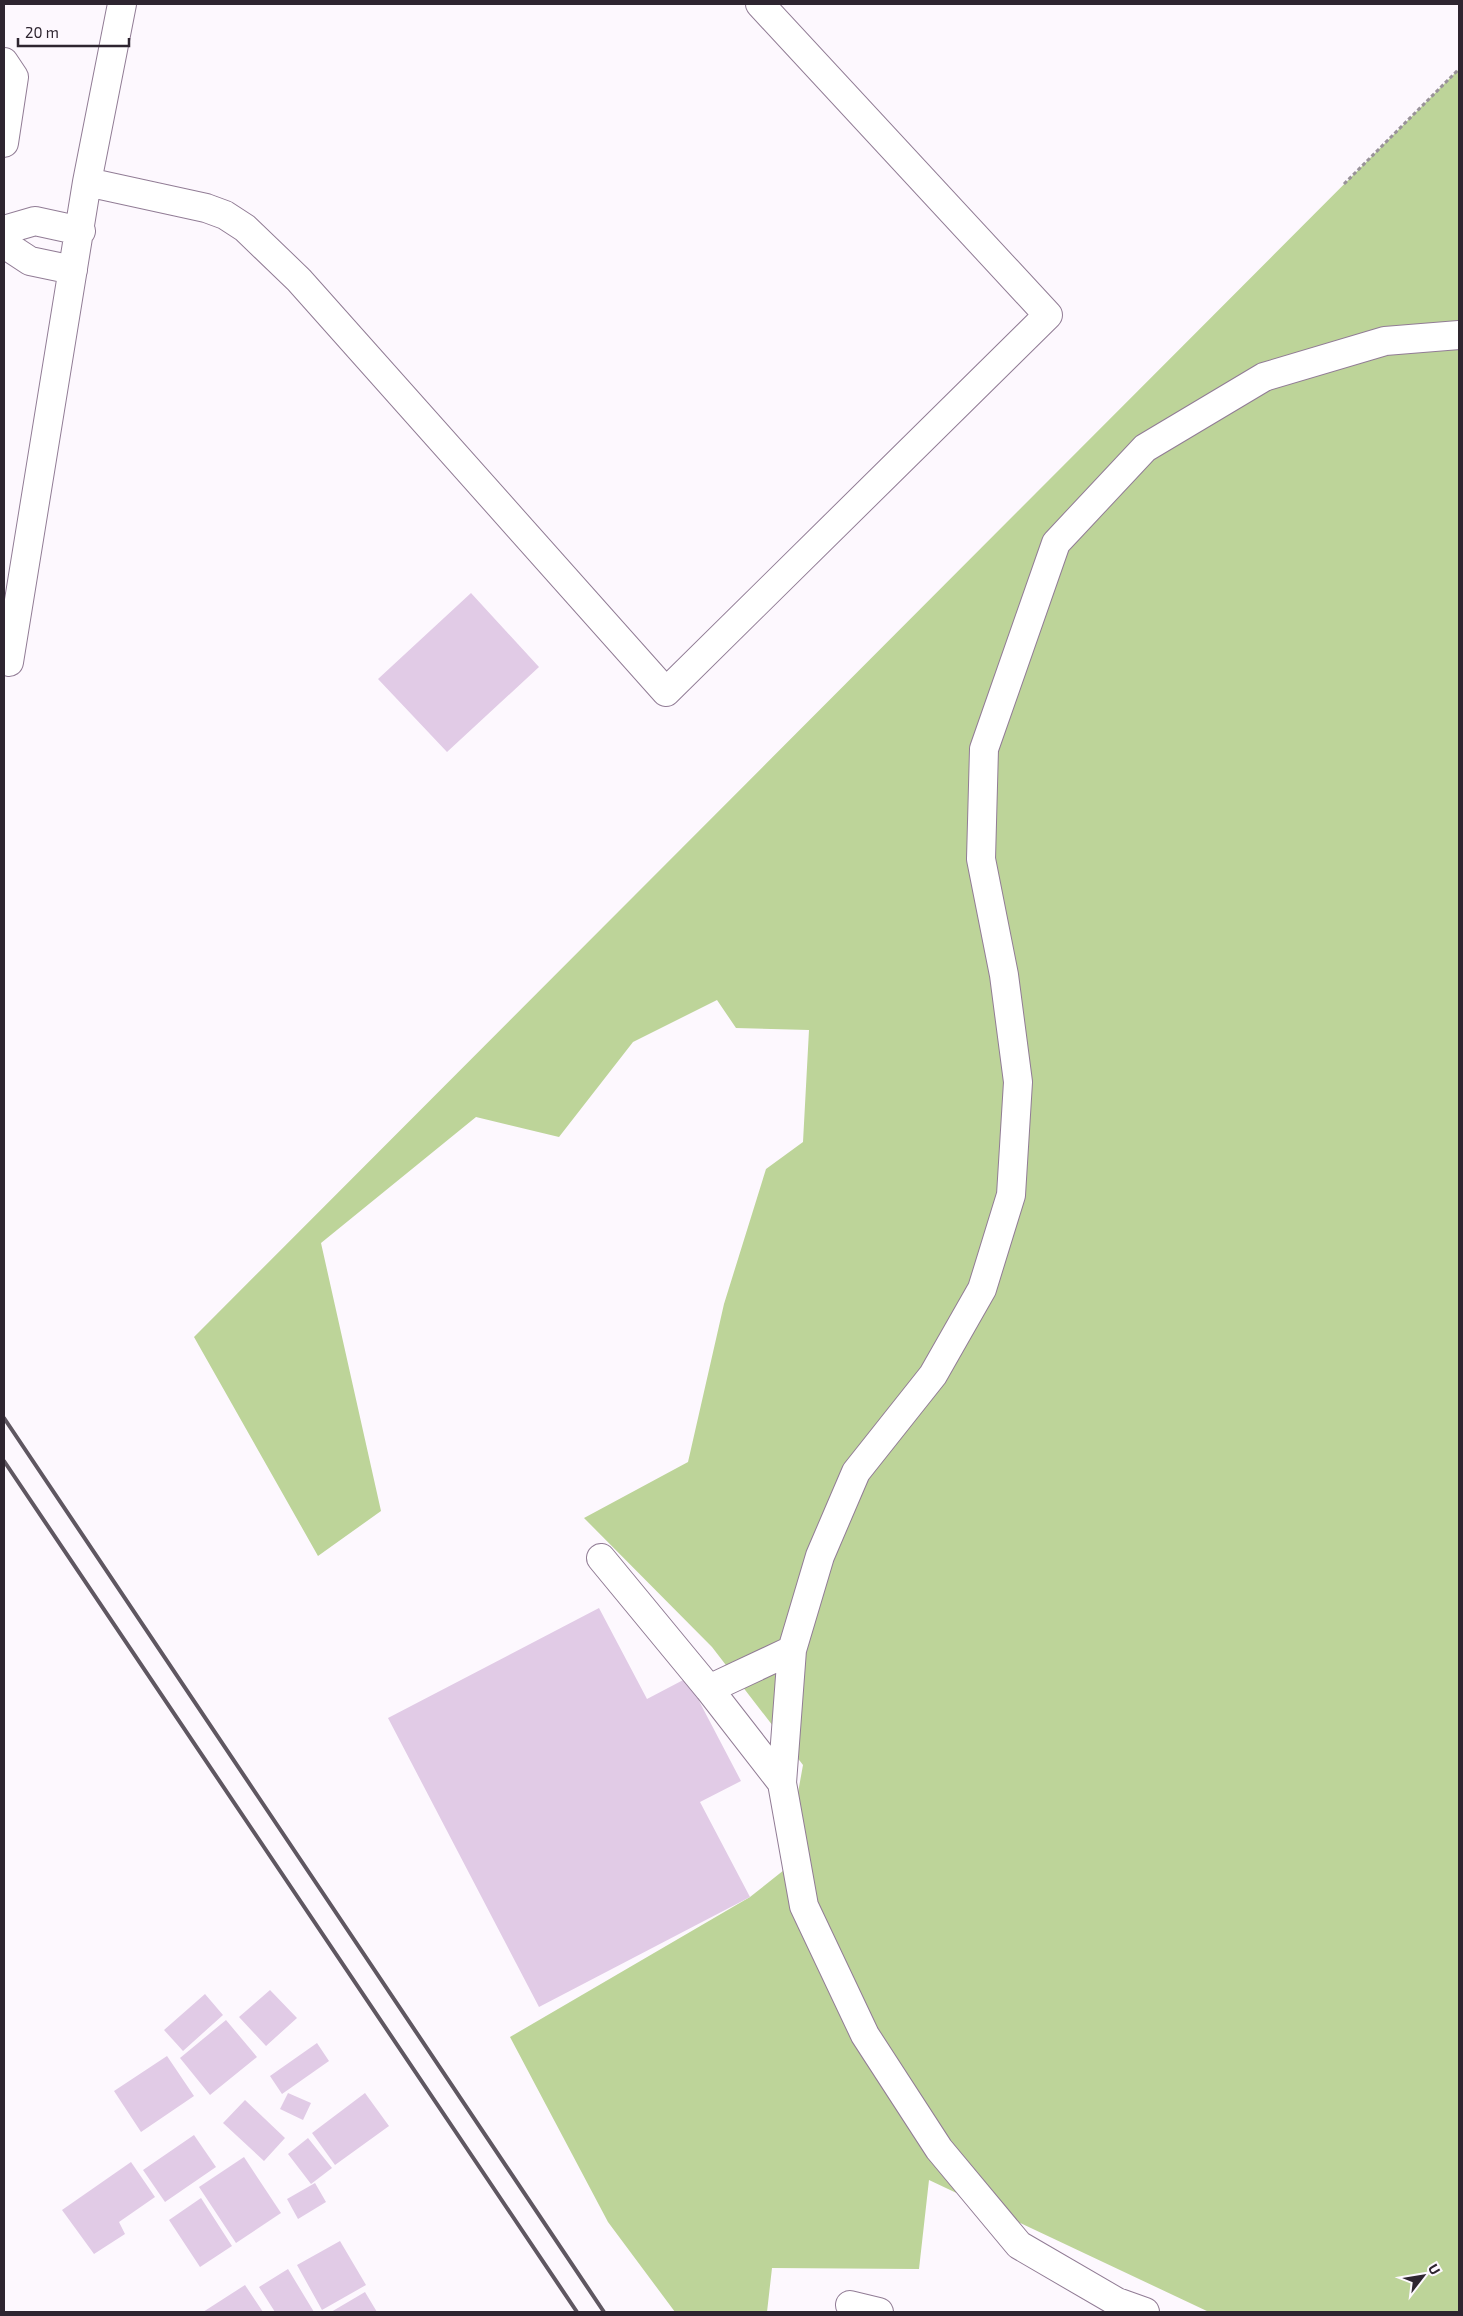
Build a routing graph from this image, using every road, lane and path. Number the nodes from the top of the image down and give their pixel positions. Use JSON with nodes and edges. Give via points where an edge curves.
{"nodes":[{"id":1,"x":122,"y":4,"type":"edge"},
{"id":2,"x":760,"y":4,"type":"edge"},
{"id":3,"x":4,"y":62,"type":"edge"},
{"id":4,"x":1459,"y":69,"type":"edge"},
{"id":5,"x":4,"y":143,"type":"edge"},
{"id":6,"x":88,"y":182,"type":"junction"},
{"id":7,"x":1344,"y":184,"type":"dead end"},
{"id":8,"x":4,"y":230,"type":"edge"},
{"id":9,"x":81,"y":231,"type":"junction"},
{"id":10,"x":4,"y":244,"type":"edge"},
{"id":11,"x":73,"y":270,"type":"junction"},
{"id":12,"x":1459,"y":335,"type":"edge"},
{"id":13,"x":9,"y":662,"type":"dead end"},
{"id":14,"x":601,"y":1558,"type":"dead end"},
{"id":15,"x":792,"y":1650,"type":"junction"},
{"id":16,"x":709,"y":1689,"type":"junction"},
{"id":17,"x":782,"y":1783,"type":"junction"},
{"id":18,"x":850,"y":2305,"type":"dead end"},
{"id":19,"x":879,"y":2312,"type":"edge"},
{"id":20,"x":1144,"y":2312,"type":"edge"}],
"edges":[{"from":1,"to":6,"type":"lane"},
{"from":2,"to":6,"type":"lane","via":[[1048,315],[666,692],[299,280],[245,228],[206,208]]},
{"from":3,"to":5,"type":"lane","via":[[14,77]]},
{"from":4,"to":7,"type":"path"},
{"from":6,"to":9,"type":"lane"},
{"from":8,"to":9,"type":"lane","via":[[35,221]]},
{"from":9,"to":11,"type":"lane"},
{"from":10,"to":11,"type":"lane","via":[[30,261]]},
{"from":11,"to":13,"type":"lane"},
{"from":12,"to":15,"type":"lane","via":[[1385,341],[1264,377],[1145,448],[1056,543],[984,749],[981,859],[1004,974],[1018,1082],[1011,1195],[982,1290],[933,1375],[856,1472],[820,1556]]},
{"from":14,"to":16,"type":"lane"},
{"from":15,"to":16,"type":"lane"},
{"from":15,"to":17,"type":"lane"},
{"from":16,"to":17,"type":"lane"},
{"from":17,"to":20,"type":"lane","via":[[804,1906],[865,2035],[939,2150],[1020,2245],[1117,2302]]},
{"from":18,"to":19,"type":"lane"}]}
